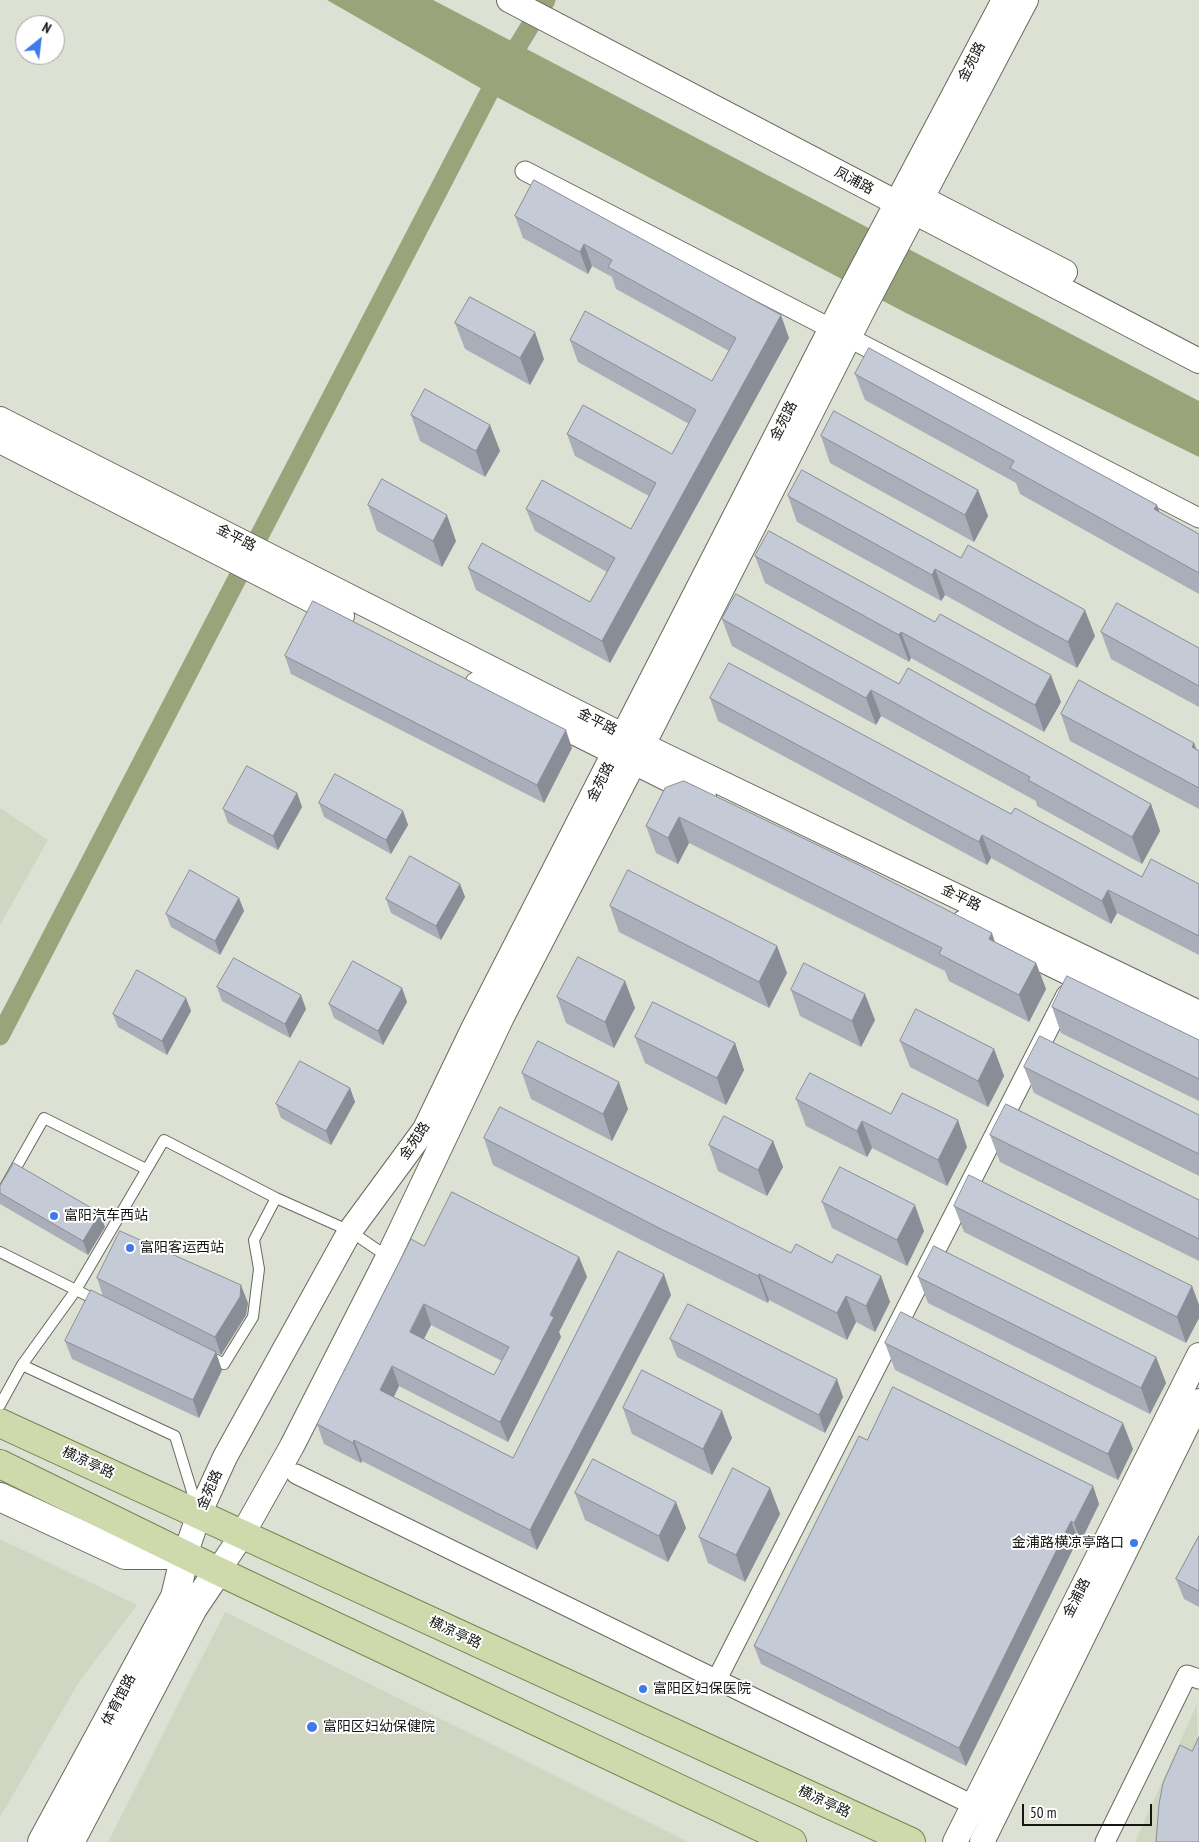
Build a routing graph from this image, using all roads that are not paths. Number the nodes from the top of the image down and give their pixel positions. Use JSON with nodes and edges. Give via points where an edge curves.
{"nodes":[{"id":1,"x":509,"y":0,"type":"edge"},
{"id":2,"x":1004,"y":0,"type":"edge"},
{"id":3,"x":1026,"y":0,"type":"edge"},
{"id":4,"x":546,"y":11,"type":"edge"},
{"id":5,"x":525,"y":171,"type":"dead end"},
{"id":6,"x":910,"y":201,"type":"junction"},
{"id":7,"x":840,"y":332,"type":"junction"},
{"id":8,"x":1199,"y":343,"type":"edge"},
{"id":9,"x":1199,"y":361,"type":"edge"},
{"id":10,"x":0,"y":418,"type":"edge"},
{"id":11,"x":0,"y":440,"type":"edge"},
{"id":12,"x":1199,"y":518,"type":"edge"},
{"id":13,"x":215,"y":539,"type":"junction"},
{"id":14,"x":282,"y":573,"type":"junction"},
{"id":15,"x":629,"y":750,"type":"junction"},
{"id":16,"x":1081,"y":967,"type":"junction"},
{"id":17,"x":1199,"y":1013,"type":"edge"},
{"id":18,"x":1199,"y":1036,"type":"edge"},
{"id":19,"x":146,"y":1169,"type":"junction"},
{"id":20,"x":0,"y":1196,"type":"edge"},
{"id":21,"x":276,"y":1198,"type":"junction"},
{"id":22,"x":350,"y":1231,"type":"junction"},
{"id":23,"x":0,"y":1252,"type":"edge"},
{"id":24,"x":388,"y":1257,"type":"junction"},
{"id":25,"x":76,"y":1290,"type":"junction"},
{"id":26,"x":112,"y":1307,"type":"edge"},
{"id":27,"x":199,"y":1351,"type":"edge"},
{"id":28,"x":1199,"y":1355,"type":"edge"},
{"id":29,"x":22,"y":1365,"type":"junction"},
{"id":30,"x":1199,"y":1401,"type":"edge"},
{"id":31,"x":0,"y":1405,"type":"edge"},
{"id":32,"x":0,"y":1422,"type":"edge"},
{"id":33,"x":0,"y":1464,"type":"edge"},
{"id":34,"x":296,"y":1474,"type":"dead end"},
{"id":35,"x":0,"y":1497,"type":"edge"},
{"id":36,"x":199,"y":1514,"type":"junction"},
{"id":37,"x":242,"y":1536,"type":"junction"},
{"id":38,"x":185,"y":1555,"type":"junction"},
{"id":39,"x":218,"y":1571,"type":"junction"},
{"id":40,"x":718,"y":1679,"type":"junction"},
{"id":41,"x":1199,"y":1679,"type":"edge"},
{"id":42,"x":973,"y":1805,"type":"junction"},
{"id":43,"x":42,"y":1842,"type":"edge"},
{"id":44,"x":70,"y":1842,"type":"edge"},
{"id":45,"x":792,"y":1842,"type":"edge"},
{"id":46,"x":912,"y":1842,"type":"edge"},
{"id":47,"x":955,"y":1842,"type":"edge"},
{"id":48,"x":982,"y":1842,"type":"edge"},
{"id":49,"x":1105,"y":1842,"type":"edge"}],
"edges":[{"from":1,"to":4,"type":"street","name":"凤浦路"},
{"from":2,"to":6,"type":"street","name":"金苑路"},
{"from":3,"to":6,"type":"street","name":"金苑路"},
{"from":4,"to":6,"type":"street","name":"凤浦路"},
{"from":5,"to":7,"type":"street"},
{"from":6,"to":7,"type":"street","name":"金苑路"},
{"from":6,"to":8,"type":"street","name":"凤浦路"},
{"from":6,"to":9,"type":"street","name":"凤浦路"},
{"from":7,"to":12,"type":"street"},
{"from":7,"to":15,"type":"street","name":"金苑路"},
{"from":10,"to":13,"type":"street","name":"金平路"},
{"from":11,"to":13,"type":"street"},
{"from":13,"to":14,"type":"street","name":"金平路"},
{"from":14,"to":15,"type":"street","name":"金平路"},
{"from":14,"to":15,"type":"street","name":"金平路","via":[[323,606]]},
{"from":15,"to":16,"type":"street","name":"金平路"},
{"from":15,"to":22,"type":"street","name":"金苑路","via":[[473,1029],[425,1129]]},
{"from":15,"to":24,"type":"street"},
{"from":16,"to":17,"type":"street","name":"金平路"},
{"from":16,"to":18,"type":"street","name":"金平路"},
{"from":16,"to":40,"type":"street"},
{"from":19,"to":20,"type":"lane","via":[[44,1118]]},
{"from":19,"to":21,"type":"lane","via":[[164,1140]]},
{"from":19,"to":25,"type":"lane"},
{"from":21,"to":22,"type":"lane"},
{"from":21,"to":27,"type":"lane","via":[[254,1240],[259,1269],[253,1317],[224,1364]]},
{"from":22,"to":24,"type":"lane"},
{"from":22,"to":36,"type":"street","name":"金苑路","via":[[225,1458]]},
{"from":23,"to":25,"type":"lane"},
{"from":24,"to":37,"type":"street","via":[[292,1446]]},
{"from":25,"to":26,"type":"lane"},
{"from":25,"to":29,"type":"lane"},
{"from":28,"to":42,"type":"street","name":"金浦路"},
{"from":29,"to":31,"type":"lane"},
{"from":29,"to":36,"type":"lane","via":[[175,1436]]},
{"from":30,"to":48,"type":"street","name":"金浦路"},
{"from":32,"to":36,"type":"main road","name":"横凉亭路"},
{"from":33,"to":38,"type":"main road"},
{"from":34,"to":40,"type":"street"},
{"from":35,"to":38,"type":"main road","via":[[125,1555]]},
{"from":36,"to":37,"type":"main road","name":"横凉亭路"},
{"from":36,"to":38,"type":"street","name":"金苑路"},
{"from":37,"to":39,"type":"street"},
{"from":37,"to":46,"type":"main road","name":"横凉亭路"},
{"from":38,"to":39,"type":"main road"},
{"from":38,"to":43,"type":"main road","name":"体育馆路","via":[[175,1597]]},
{"from":39,"to":44,"type":"main road","name":"体育馆路","via":[[193,1608]]},
{"from":39,"to":45,"type":"main road"},
{"from":40,"to":42,"type":"street"},
{"from":41,"to":49,"type":"street","via":[[1187,1674]]},
{"from":42,"to":47,"type":"street","name":"金浦路"}]}
